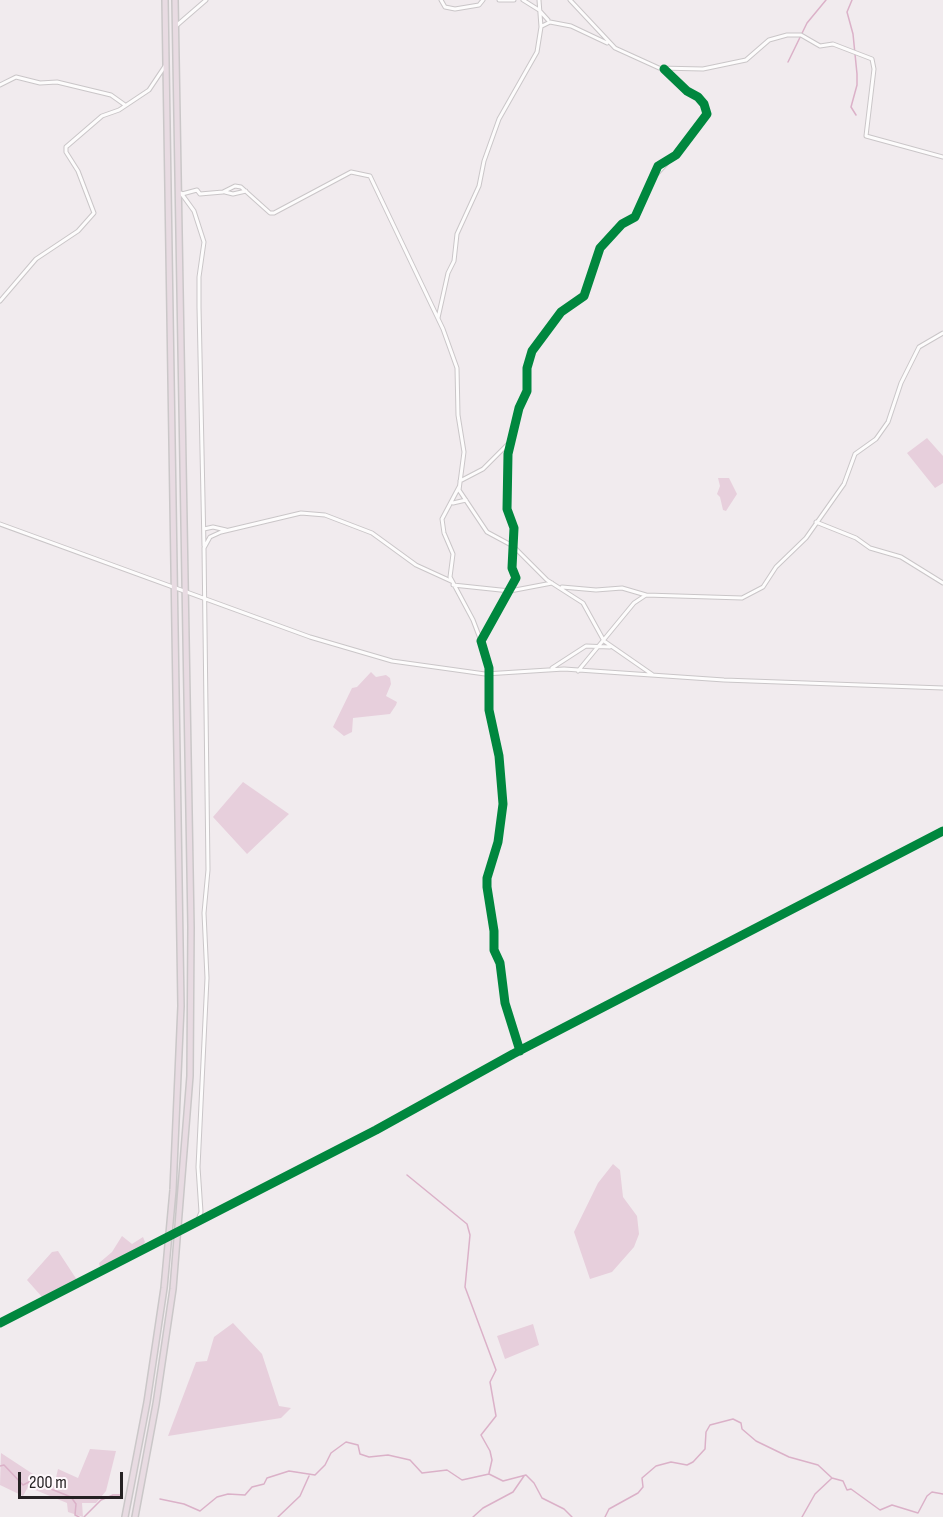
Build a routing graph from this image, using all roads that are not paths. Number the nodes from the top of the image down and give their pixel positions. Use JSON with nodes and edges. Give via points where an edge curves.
{"nodes":[{"id":1,"x":165,"y":0,"type":"edge"},
{"id":2,"x":175,"y":0,"type":"edge"},
{"id":3,"x":206,"y":0,"type":"edge"},
{"id":4,"x":441,"y":0,"type":"edge"},
{"id":5,"x":483,"y":0,"type":"edge"},
{"id":6,"x":499,"y":0,"type":"edge"},
{"id":7,"x":514,"y":0,"type":"edge"},
{"id":8,"x":523,"y":0,"type":"edge"},
{"id":9,"x":540,"y":0,"type":"edge"},
{"id":10,"x":570,"y":0,"type":"edge"},
{"id":11,"x":539,"y":10,"type":"junction"},
{"id":12,"x":550,"y":22,"type":"junction"},
{"id":13,"x":175,"y":27,"type":"junction"},
{"id":14,"x":541,"y":27,"type":"junction"},
{"id":15,"x":615,"y":48,"type":"junction"},
{"id":16,"x":166,"y":65,"type":"junction"},
{"id":17,"x":664,"y":69,"type":"junction"},
{"id":18,"x":0,"y":85,"type":"edge"},
{"id":19,"x":126,"y":105,"type":"junction"},
{"id":20,"x":943,"y":157,"type":"edge"},
{"id":21,"x":180,"y":191,"type":"junction"},
{"id":22,"x":246,"y":191,"type":"junction"},
{"id":23,"x":224,"y":192,"type":"junction"},
{"id":24,"x":0,"y":302,"type":"edge"},
{"id":25,"x":437,"y":320,"type":"junction"},
{"id":26,"x":943,"y":333,"type":"edge"},
{"id":27,"x":512,"y":440,"type":"junction"},
{"id":28,"x":460,"y":481,"type":"junction"},
{"id":29,"x":459,"y":487,"type":"junction"},
{"id":30,"x":467,"y":500,"type":"junction"},
{"id":31,"x":452,"y":504,"type":"junction"},
{"id":32,"x":815,"y":522,"type":"junction"},
{"id":33,"x":0,"y":524,"type":"edge"},
{"id":34,"x":204,"y":530,"type":"junction"},
{"id":35,"x":228,"y":531,"type":"junction"},
{"id":36,"x":513,"y":546,"type":"junction"},
{"id":37,"x":204,"y":548,"type":"junction"},
{"id":38,"x":452,"y":583,"type":"junction"},
{"id":39,"x":552,"y":583,"type":"junction"},
{"id":40,"x":943,"y":583,"type":"edge"},
{"id":41,"x":175,"y":586,"type":"junction"},
{"id":42,"x":561,"y":587,"type":"junction"},
{"id":43,"x":184,"y":589,"type":"junction"},
{"id":44,"x":510,"y":591,"type":"junction"},
{"id":45,"x":646,"y":595,"type":"junction"},
{"id":46,"x":204,"y":597,"type":"junction"},
{"id":47,"x":603,"y":640,"type":"junction"},
{"id":48,"x":481,"y":641,"type":"junction"},
{"id":49,"x":598,"y":644,"type":"junction"},
{"id":50,"x":612,"y":647,"type":"junction"},
{"id":51,"x":549,"y":669,"type":"junction"},
{"id":52,"x":576,"y":672,"type":"junction"},
{"id":53,"x":489,"y":673,"type":"junction"},
{"id":54,"x":655,"y":676,"type":"junction"},
{"id":55,"x":943,"y":688,"type":"edge"},
{"id":56,"x":943,"y":831,"type":"edge"},
{"id":57,"x":520,"y":1051,"type":"junction"},
{"id":58,"x":197,"y":1221,"type":"junction"},
{"id":59,"x":179,"y":1231,"type":"junction"},
{"id":60,"x":169,"y":1236,"type":"junction"},
{"id":61,"x":0,"y":1323,"type":"edge"},
{"id":62,"x":125,"y":1517,"type":"edge"},
{"id":63,"x":135,"y":1517,"type":"edge"}],
"edges":[{"from":1,"to":16,"type":"highway"},
{"from":2,"to":13,"type":"highway"},
{"from":3,"to":13,"type":"street"},
{"from":4,"to":5,"type":"street","via":[[445,7],[455,9],[472,7]]},
{"from":6,"to":7,"type":"street"},
{"from":8,"to":11,"type":"street"},
{"from":9,"to":11,"type":"street"},
{"from":10,"to":15,"type":"street"},
{"from":11,"to":12,"type":"street"},
{"from":11,"to":14,"type":"street"},
{"from":12,"to":14,"type":"street"},
{"from":12,"to":15,"type":"street","via":[[572,26]]},
{"from":13,"to":21,"type":"highway"},
{"from":14,"to":25,"type":"street","via":[[537,52],[499,119],[479,186],[457,234],[454,261]]},
{"from":15,"to":17,"type":"street"},
{"from":16,"to":19,"type":"street","via":[[149,90]]},
{"from":16,"to":41,"type":"highway"},
{"from":17,"to":20,"type":"street","via":[[703,69],[746,60],[769,40],[787,35],[809,38],[823,47],[833,44],[872,59],[866,136]]},
{"from":17,"to":27,"type":"street","via":[[698,97],[708,111],[676,155],[658,166],[635,217],[622,224],[600,248],[584,296],[561,312],[532,351],[527,392]]},
{"from":18,"to":19,"type":"street","via":[[16,77],[40,83],[57,82],[111,95]]},
{"from":19,"to":24,"type":"street","via":[[102,116],[65,149],[93,208],[92,216],[78,231],[36,260]]},
{"from":21,"to":23,"type":"street"},
{"from":21,"to":34,"type":"street","via":[[194,211],[204,242],[199,297]]},
{"from":21,"to":43,"type":"highway"},
{"from":22,"to":23,"type":"street"},
{"from":22,"to":23,"type":"street","via":[[235,186]]},
{"from":22,"to":25,"type":"street","via":[[274,213],[351,172],[370,176]]},
{"from":25,"to":28,"type":"street","via":[[458,374],[458,415],[464,452]]},
{"from":26,"to":32,"type":"street","via":[[919,347],[905,373],[888,422],[876,439],[855,454],[844,484]]},
{"from":27,"to":28,"type":"street","via":[[483,469]]},
{"from":27,"to":36,"type":"street","via":[[507,509],[514,528]]},
{"from":28,"to":29,"type":"street"},
{"from":29,"to":30,"type":"street"},
{"from":29,"to":31,"type":"street"},
{"from":30,"to":31,"type":"street"},
{"from":30,"to":36,"type":"street","via":[[487,532]]},
{"from":31,"to":38,"type":"street","via":[[442,523],[453,554]]},
{"from":32,"to":40,"type":"street","via":[[856,538],[870,548],[901,557]]},
{"from":32,"to":45,"type":"street","via":[[764,587],[748,596]]},
{"from":33,"to":41,"type":"street"},
{"from":34,"to":35,"type":"street","via":[[213,527]]},
{"from":34,"to":37,"type":"street"},
{"from":35,"to":37,"type":"street","via":[[210,537]]},
{"from":35,"to":38,"type":"street","via":[[301,513],[329,516],[372,533],[416,565]]},
{"from":36,"to":39,"type":"street"},
{"from":36,"to":44,"type":"street","via":[[512,568],[516,578]]},
{"from":37,"to":46,"type":"street"},
{"from":38,"to":44,"type":"street"},
{"from":38,"to":48,"type":"street"},
{"from":39,"to":42,"type":"street"},
{"from":39,"to":44,"type":"street"},
{"from":41,"to":43,"type":"street"},
{"from":41,"to":60,"type":"highway","via":[[182,1006]]},
{"from":42,"to":45,"type":"street","via":[[622,588]]},
{"from":42,"to":47,"type":"street","via":[[586,607]]},
{"from":43,"to":46,"type":"street"},
{"from":43,"to":59,"type":"highway","via":[[190,1076]]},
{"from":44,"to":48,"type":"street"},
{"from":45,"to":47,"type":"street","via":[[634,603]]},
{"from":46,"to":53,"type":"street","via":[[310,637],[392,661]]},
{"from":46,"to":58,"type":"street","via":[[207,978],[198,1167],[201,1212]]},
{"from":47,"to":49,"type":"street"},
{"from":47,"to":50,"type":"street"},
{"from":48,"to":53,"type":"street"},
{"from":49,"to":50,"type":"street"},
{"from":49,"to":51,"type":"street","via":[[576,650]]},
{"from":49,"to":52,"type":"street"},
{"from":50,"to":54,"type":"street"},
{"from":51,"to":52,"type":"street"},
{"from":51,"to":53,"type":"street"},
{"from":52,"to":54,"type":"street"},
{"from":53,"to":57,"type":"street","via":[[489,710],[500,756],[503,804],[487,886],[494,950]]},
{"from":54,"to":55,"type":"street"},
{"from":56,"to":57,"type":"street"},
{"from":57,"to":58,"type":"street"},
{"from":58,"to":59,"type":"street"},
{"from":59,"to":60,"type":"street"},
{"from":59,"to":63,"type":"highway","via":[[156,1404]]},
{"from":60,"to":61,"type":"street"},
{"from":60,"to":62,"type":"highway","via":[[147,1402]]}]}
